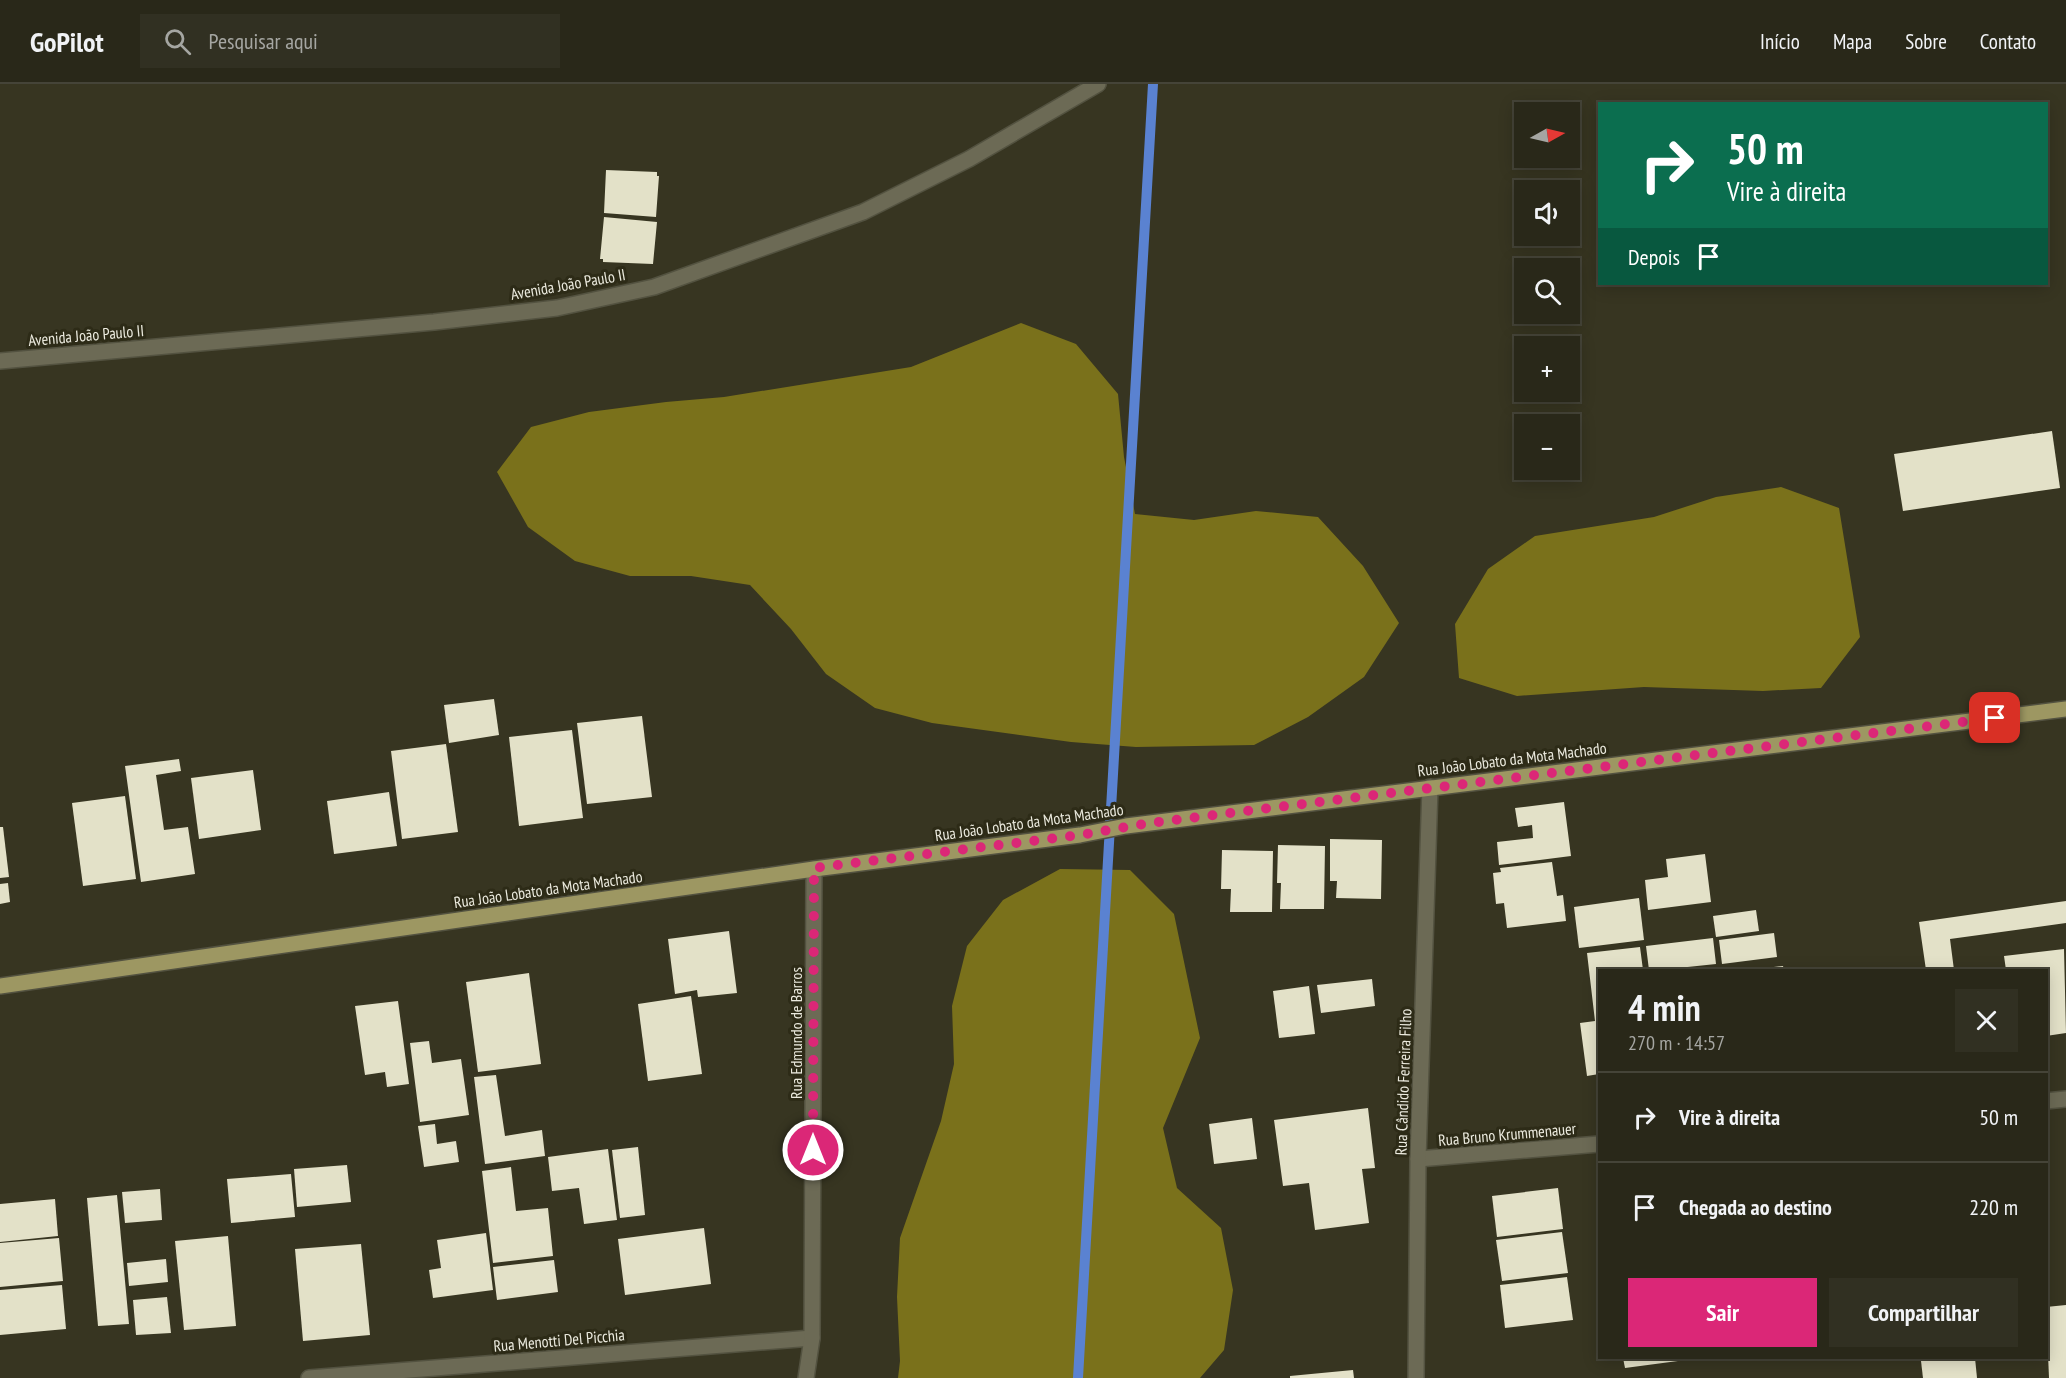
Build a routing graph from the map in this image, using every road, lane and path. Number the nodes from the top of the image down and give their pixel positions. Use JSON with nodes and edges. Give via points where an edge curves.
{"nodes":[{"id":1,"x":1098,"y":84,"type":"edge"},
{"id":2,"x":0,"y":361,"type":"edge"},
{"id":3,"x":2066,"y":709,"type":"edge"},
{"id":4,"x":1430,"y":787,"type":"junction"},
{"id":5,"x":814,"y":868,"type":"junction"},
{"id":6,"x":0,"y":986,"type":"edge"},
{"id":7,"x":2066,"y":1099,"type":"edge"},
{"id":8,"x":2048,"y":1101,"type":"edge"},
{"id":9,"x":1598,"y":1144,"type":"edge"},
{"id":10,"x":1418,"y":1160,"type":"junction"},
{"id":11,"x":812,"y":1338,"type":"junction"},
{"id":12,"x":309,"y":1378,"type":"edge"},
{"id":13,"x":806,"y":1378,"type":"edge"},
{"id":14,"x":1416,"y":1378,"type":"edge"}],
"edges":[{"from":1,"to":2,"type":"street","name":"Avenida João Paulo II","via":[[969,159],[863,212],[654,287],[557,308],[434,322]]},
{"from":3,"to":4,"type":"main road","name":"Rua João Lobato da Mota Machado"},
{"from":4,"to":5,"type":"main road","name":"Rua João Lobato da Mota Machado"},
{"from":4,"to":10,"type":"street","name":"Rua Cândido Ferreira Filho"},
{"from":5,"to":6,"type":"main road","name":"Rua João Lobato da Mota Machado"},
{"from":5,"to":11,"type":"street","name":"Rua Edmundo de Barros"},
{"from":7,"to":8,"type":"street"},
{"from":9,"to":10,"type":"street","name":"Rua Bruno Krummenauer"},
{"from":10,"to":14,"type":"street","name":"Rua Cândido Ferreira Filho"},
{"from":11,"to":12,"type":"street","name":"Rua Menotti Del Picchia"},
{"from":11,"to":13,"type":"street","name":"Rua Edmundo de Barros"}]}
